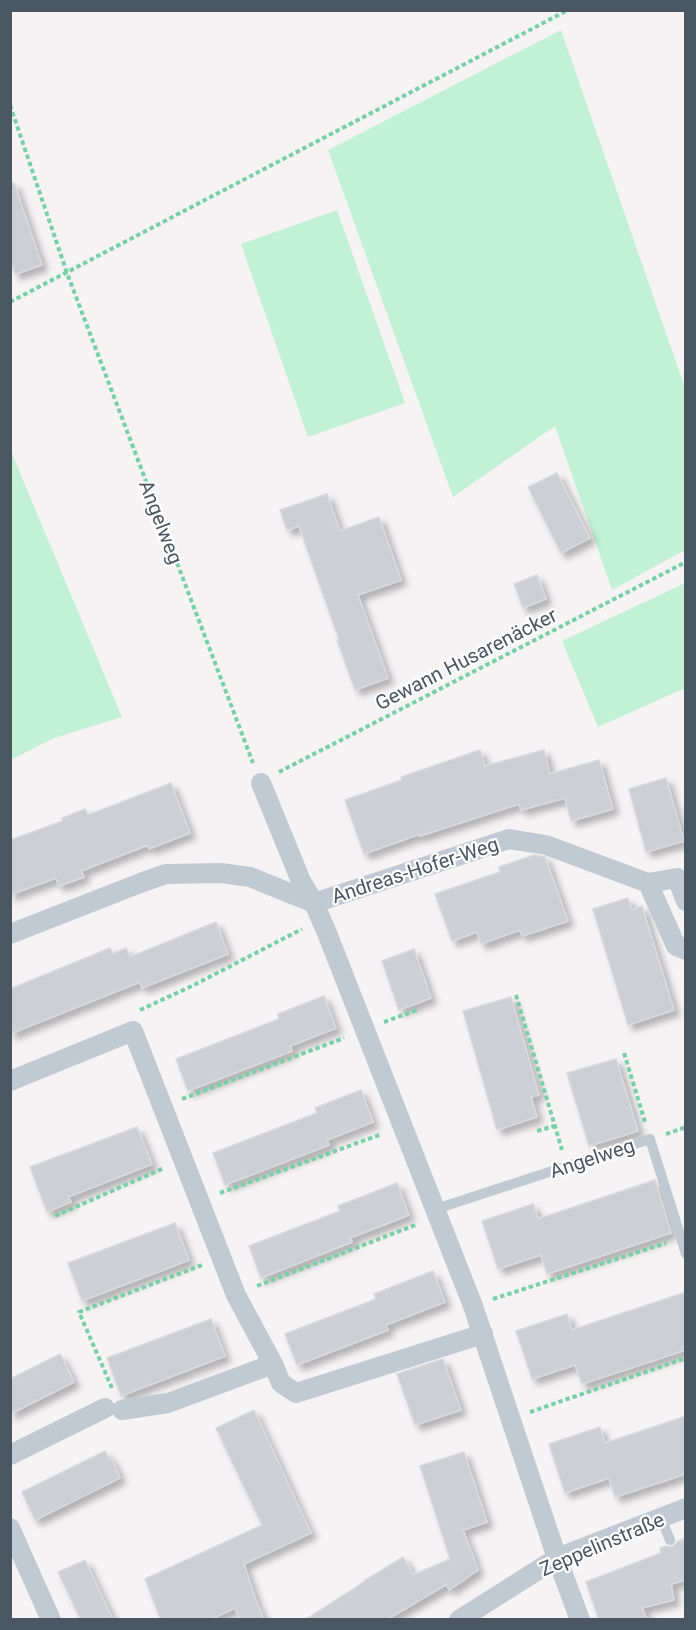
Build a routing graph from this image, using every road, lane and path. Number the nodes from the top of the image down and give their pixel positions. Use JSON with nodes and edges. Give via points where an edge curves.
{"nodes":[{"id":1,"x":568,"y":10,"type":"edge"},
{"id":2,"x":10,"y":105,"type":"edge"},
{"id":3,"x":67,"y":273,"type":"junction"},
{"id":4,"x":10,"y":302,"type":"edge"},
{"id":5,"x":686,"y":562,"type":"edge"},
{"id":6,"x":261,"y":783,"type":"junction"},
{"id":7,"x":648,"y":883,"type":"junction"},
{"id":8,"x":686,"y":901,"type":"edge"},
{"id":9,"x":314,"y":903,"type":"junction"},
{"id":10,"x":327,"y":933,"type":"junction"},
{"id":11,"x":10,"y":934,"type":"edge"},
{"id":12,"x":686,"y":950,"type":"edge"},
{"id":13,"x":516,"y":995,"type":"dead end"},
{"id":14,"x":417,"y":1010,"type":"dead end"},
{"id":15,"x":365,"y":1030,"type":"junction"},
{"id":16,"x":133,"y":1031,"type":"junction"},
{"id":17,"x":624,"y":1053,"type":"dead end"},
{"id":18,"x":10,"y":1081,"type":"edge"},
{"id":19,"x":636,"y":1091,"type":"junction"},
{"id":20,"x":628,"y":1094,"type":"dead end"},
{"id":21,"x":163,"y":1106,"type":"junction"},
{"id":22,"x":403,"y":1126,"type":"junction"},
{"id":23,"x":555,"y":1126,"type":"junction"},
{"id":24,"x":537,"y":1131,"type":"dead end"},
{"id":25,"x":650,"y":1139,"type":"junction"},
{"id":26,"x":184,"y":1159,"type":"junction"},
{"id":27,"x":567,"y":1166,"type":"junction"},
{"id":28,"x":200,"y":1200,"type":"junction"},
{"id":29,"x":437,"y":1213,"type":"junction"},
{"id":30,"x":55,"y":1216,"type":"dead end"},
{"id":31,"x":681,"y":1238,"type":"junction"},
{"id":32,"x":686,"y":1254,"type":"edge"},
{"id":33,"x":221,"y":1258,"type":"junction"},
{"id":34,"x":236,"y":1295,"type":"junction"},
{"id":35,"x":473,"y":1305,"type":"junction"},
{"id":36,"x":483,"y":1334,"type":"junction"},
{"id":37,"x":686,"y":1358,"type":"edge"},
{"id":38,"x":273,"y":1364,"type":"junction"},
{"id":39,"x":113,"y":1409,"type":"junction"},
{"id":40,"x":511,"y":1418,"type":"junction"},
{"id":41,"x":10,"y":1455,"type":"edge"},
{"id":42,"x":686,"y":1508,"type":"edge"},
{"id":43,"x":662,"y":1518,"type":"junction"},
{"id":44,"x":10,"y":1528,"type":"edge"},
{"id":45,"x":670,"y":1540,"type":"dead end"},
{"id":46,"x":557,"y":1558,"type":"junction"},
{"id":47,"x":51,"y":1620,"type":"edge"},
{"id":48,"x":459,"y":1620,"type":"edge"},
{"id":49,"x":579,"y":1620,"type":"edge"}],
"edges":[{"from":1,"to":3,"type":"path"},
{"from":2,"to":3,"type":"path","name":"Angelweg"},
{"from":3,"to":4,"type":"path"},
{"from":3,"to":6,"type":"path","name":"Angelweg"},
{"from":5,"to":6,"type":"path","name":"Gewann Husarenäcker"},
{"from":6,"to":9,"type":"street"},
{"from":7,"to":8,"type":"street","name":"Andreas-Hofer-Weg","via":[[677,878]]},
{"from":7,"to":9,"type":"street","name":"Andreas-Hofer-Weg","via":[[546,845],[509,839]]},
{"from":7,"to":12,"type":"street","via":[[676,946]]},
{"from":9,"to":10,"type":"street"},
{"from":9,"to":11,"type":"street","name":"Andreas-Hofer-Weg","via":[[250,877],[166,874]]},
{"from":10,"to":15,"type":"street"},
{"from":10,"to":16,"type":"path","via":[[302,929],[138,1011]]},
{"from":13,"to":23,"type":"path"},
{"from":14,"to":15,"type":"path"},
{"from":15,"to":21,"type":"path"},
{"from":15,"to":22,"type":"street"},
{"from":16,"to":18,"type":"street"},
{"from":16,"to":21,"type":"street"},
{"from":17,"to":19,"type":"path"},
{"from":19,"to":20,"type":"path"},
{"from":19,"to":25,"type":"path"},
{"from":21,"to":26,"type":"street"},
{"from":22,"to":28,"type":"path"},
{"from":22,"to":29,"type":"street"},
{"from":23,"to":24,"type":"path"},
{"from":23,"to":27,"type":"path"},
{"from":25,"to":27,"type":"lane","name":"Angelweg"},
{"from":25,"to":31,"type":"lane","name":"Angelweg"},
{"from":26,"to":28,"type":"street"},
{"from":26,"to":30,"type":"path"},
{"from":27,"to":29,"type":"lane","name":"Angelweg"},
{"from":28,"to":33,"type":"street"},
{"from":29,"to":34,"type":"path"},
{"from":29,"to":35,"type":"street"},
{"from":31,"to":32,"type":"lane","name":"Angelweg"},
{"from":31,"to":35,"type":"path"},
{"from":33,"to":34,"type":"street"},
{"from":33,"to":39,"type":"path","via":[[79,1312]]},
{"from":34,"to":38,"type":"street"},
{"from":35,"to":36,"type":"street"},
{"from":36,"to":38,"type":"street","via":[[296,1393],[281,1383]]},
{"from":36,"to":40,"type":"street"},
{"from":37,"to":40,"type":"path"},
{"from":38,"to":39,"type":"street","via":[[168,1403]]},
{"from":39,"to":41,"type":"street"},
{"from":40,"to":46,"type":"street"},
{"from":42,"to":43,"type":"street","name":"Zeppelinstraße"},
{"from":43,"to":45,"type":"lane"},
{"from":43,"to":46,"type":"street","name":"Zeppelinstraße"},
{"from":44,"to":47,"type":"street"},
{"from":46,"to":48,"type":"street","name":"Zeppelinstraße"},
{"from":46,"to":49,"type":"street"}]}
